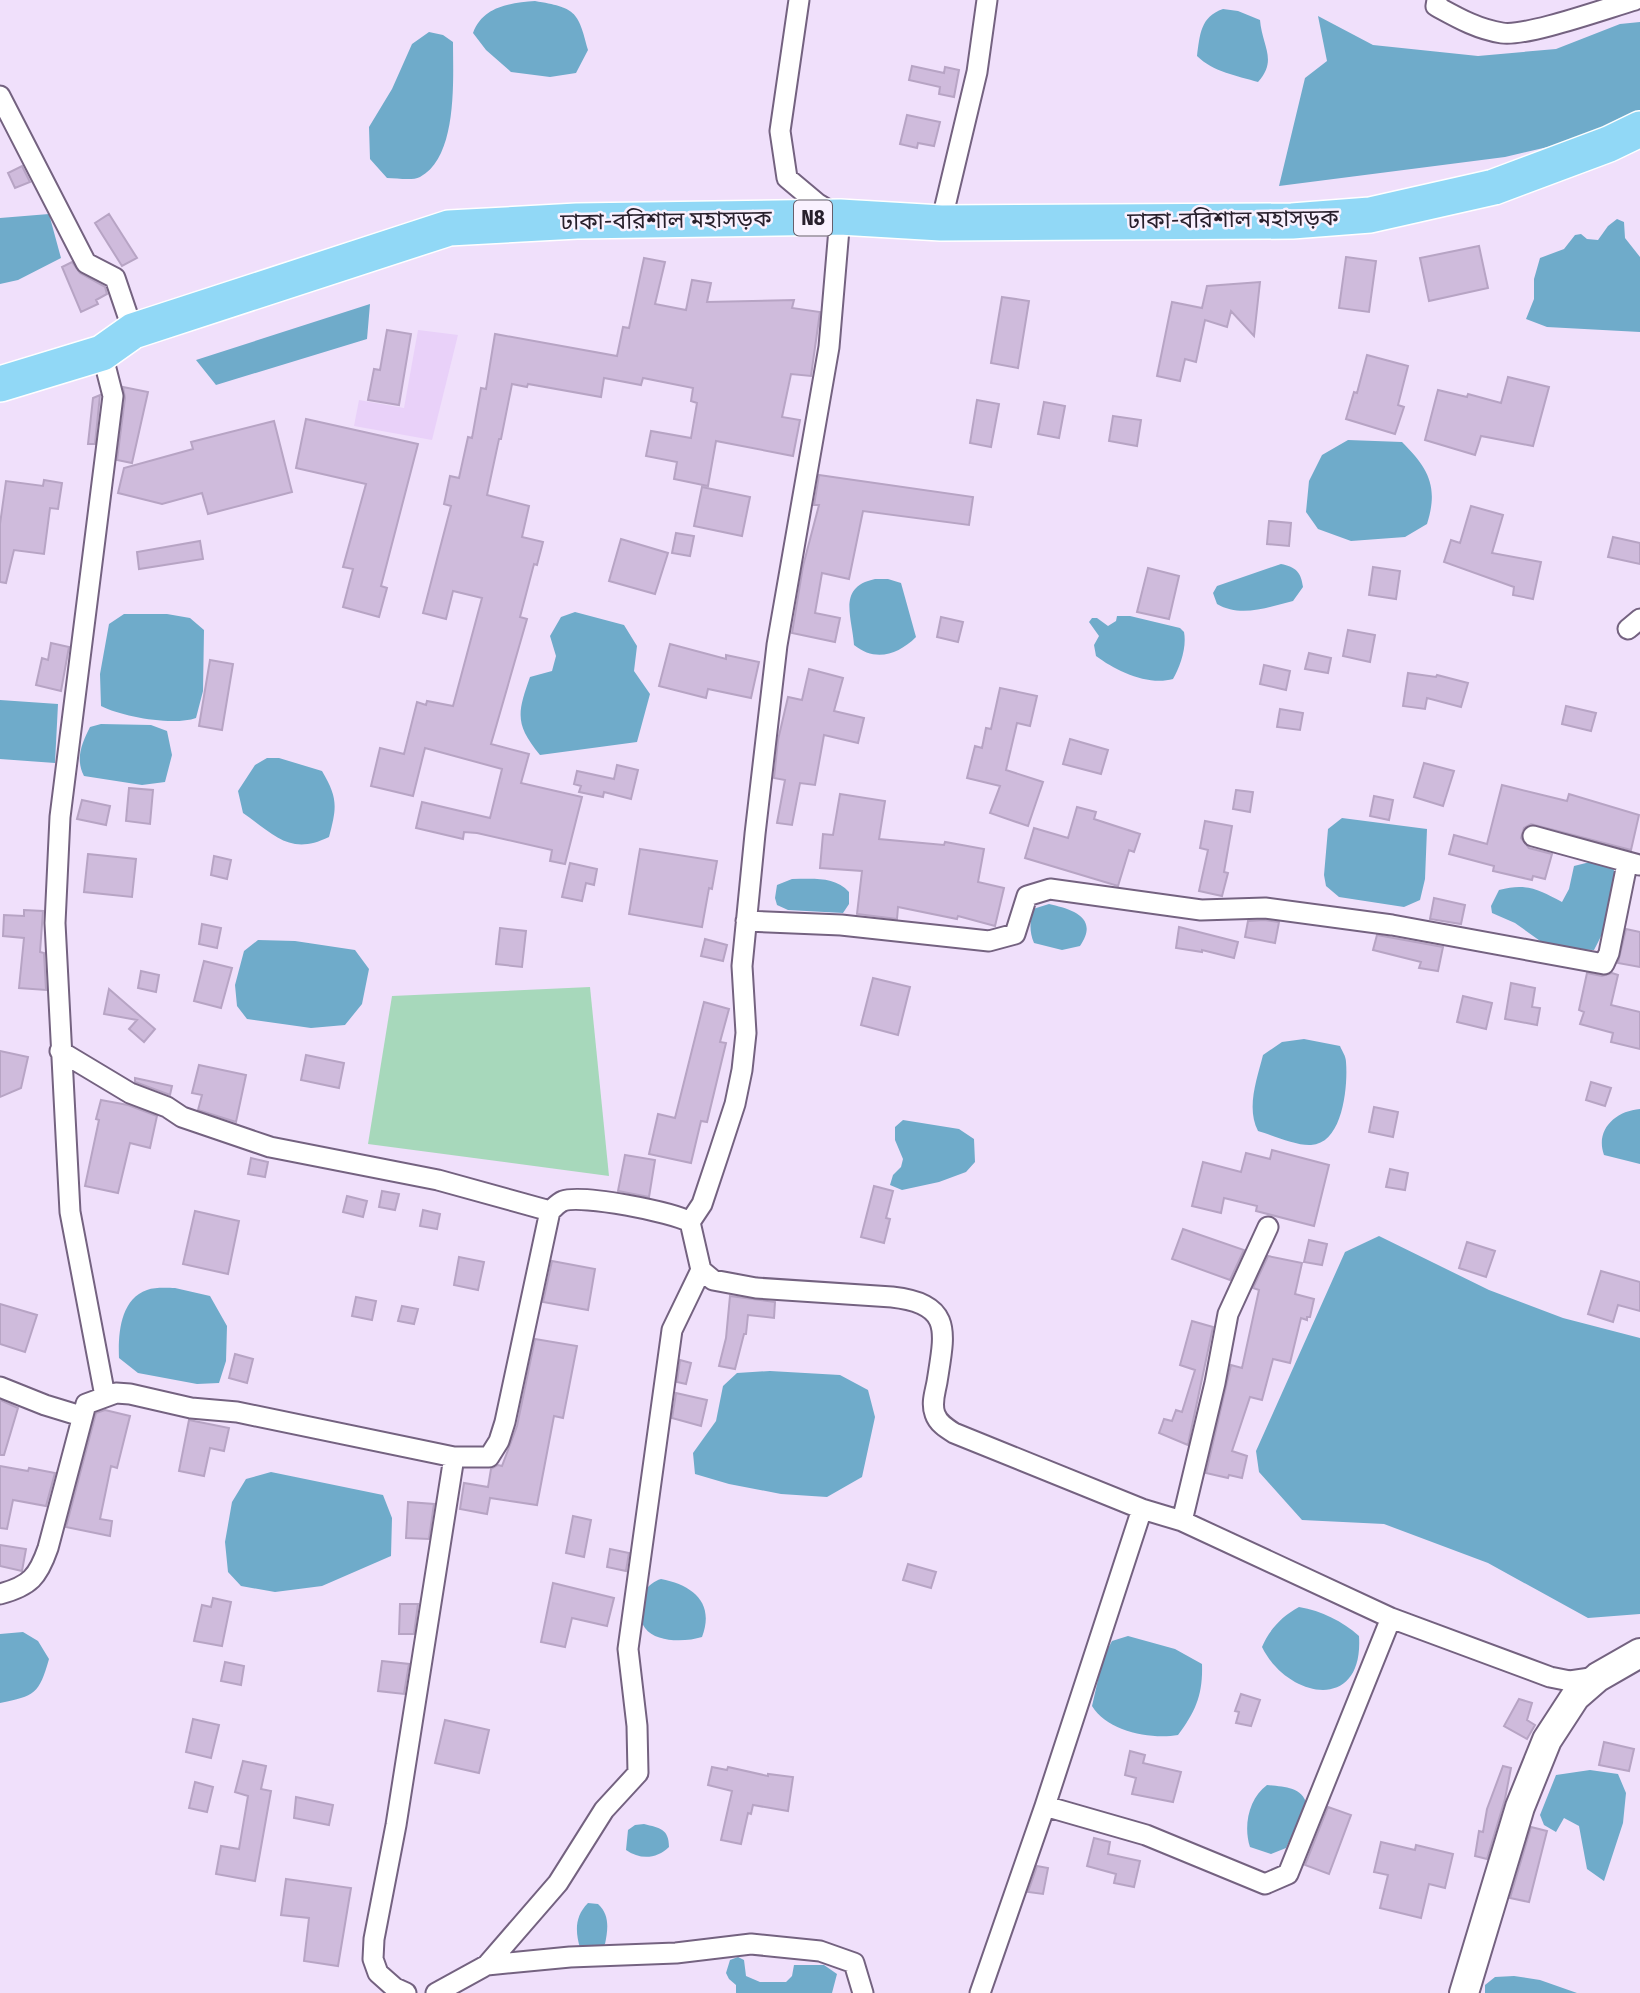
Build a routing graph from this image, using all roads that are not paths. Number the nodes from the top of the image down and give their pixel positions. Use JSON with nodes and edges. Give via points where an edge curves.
{"nodes":[{"id":1,"x":799,"y":0,"type":"edge"},
{"id":2,"x":987,"y":0,"type":"edge"},
{"id":3,"x":1437,"y":0,"type":"edge"},
{"id":4,"x":1634,"y":0,"type":"edge"},
{"id":5,"x":0,"y":96,"type":"edge"},
{"id":6,"x":1640,"y":129,"type":"edge"},
{"id":7,"x":840,"y":217,"type":"junction"},
{"id":8,"x":941,"y":223,"type":"junction"},
{"id":9,"x":133,"y":331,"type":"junction"},
{"id":10,"x":102,"y":354,"type":"junction"},
{"id":11,"x":0,"y":384,"type":"edge"},
{"id":12,"x":1533,"y":836,"type":"dead end"},
{"id":13,"x":1634,"y":864,"type":"edge"},
{"id":14,"x":746,"y":921,"type":"junction"},
{"id":15,"x":60,"y":1051,"type":"junction"},
{"id":16,"x":550,"y":1211,"type":"junction"},
{"id":17,"x":690,"y":1222,"type":"junction"},
{"id":18,"x":1268,"y":1227,"type":"dead end"},
{"id":19,"x":701,"y":1270,"type":"junction"},
{"id":20,"x":0,"y":1387,"type":"edge"},
{"id":21,"x":105,"y":1396,"type":"junction"},
{"id":22,"x":81,"y":1416,"type":"junction"},
{"id":23,"x":454,"y":1457,"type":"junction"},
{"id":24,"x":1142,"y":1509,"type":"junction"},
{"id":25,"x":1182,"y":1521,"type":"junction"},
{"id":26,"x":0,"y":1594,"type":"edge"},
{"id":27,"x":1391,"y":1618,"type":"junction"},
{"id":28,"x":1640,"y":1653,"type":"edge"},
{"id":29,"x":1598,"y":1677,"type":"junction"},
{"id":30,"x":1045,"y":1806,"type":"junction"},
{"id":31,"x":487,"y":1965,"type":"junction"},
{"id":32,"x":406,"y":1993,"type":"edge"},
{"id":33,"x":436,"y":1993,"type":"edge"},
{"id":34,"x":863,"y":1993,"type":"edge"},
{"id":35,"x":980,"y":1993,"type":"edge"},
{"id":36,"x":1464,"y":1993,"type":"edge"}],
"edges":[{"from":1,"to":7,"type":"street","via":[[780,131],[787,178]]},
{"from":2,"to":8,"type":"street","via":[[977,72]]},
{"from":3,"to":4,"type":"street","via":[[1436,6],[1472,25],[1505,34]]},
{"from":5,"to":9,"type":"street","via":[[86,264],[115,278]]},
{"from":6,"to":8,"type":"highway","name":"ঢাকা-বরিশাল মহাসড়ক","number":"N8","via":[[1494,187],[1370,215],[1292,222]]},
{"from":7,"to":8,"type":"highway","name":"ঢাকা-বরিশাল মহাসড়ক","number":"N8"},
{"from":7,"to":9,"type":"highway","name":"ঢাকা-বরিশাল মহাসড়ক","number":"N8","via":[[449,228]]},
{"from":7,"to":14,"type":"street","via":[[830,347],[777,645]]},
{"from":9,"to":10,"type":"highway","name":"ঢাকা-বরিশাল মহাসড়ক","number":"N8"},
{"from":10,"to":11,"type":"highway","name":"ঢাকা-বরিশাল মহাসড়ক","number":"N8"},
{"from":10,"to":15,"type":"street","via":[[113,396],[60,817],[55,923]]},
{"from":12,"to":13,"type":"street"},
{"from":13,"to":14,"type":"street","via":[[1604,964],[1354,920],[1265,908],[1201,910],[1050,889],[1027,896],[1015,934],[989,942],[841,925]]},
{"from":14,"to":17,"type":"street","via":[[742,1070],[702,1204]]},
{"from":15,"to":16,"type":"street","via":[[130,1093],[270,1147],[438,1180]]},
{"from":15,"to":21,"type":"street","via":[[71,1212]]},
{"from":16,"to":17,"type":"street","via":[[562,1201],[583,1198]]},
{"from":16,"to":23,"type":"street","via":[[499,1441],[489,1457]]},
{"from":17,"to":19,"type":"street"},
{"from":18,"to":25,"type":"street","via":[[1228,1314]]},
{"from":19,"to":24,"type":"street","via":[[713,1280],[756,1288],[914,1299],[931,1307],[940,1318],[943,1338],[933,1399],[943,1426]]},
{"from":19,"to":31,"type":"street","via":[[672,1330],[628,1649],[638,1773],[604,1810],[558,1883]]},
{"from":20,"to":22,"type":"street"},
{"from":21,"to":22,"type":"street","via":[[86,1404]]},
{"from":21,"to":23,"type":"street","via":[[130,1394],[191,1408],[237,1412]]},
{"from":22,"to":26,"type":"street","via":[[40,1569],[20,1589]]},
{"from":23,"to":32,"type":"street","via":[[374,1939],[378,1973]]},
{"from":24,"to":25,"type":"street"},
{"from":24,"to":30,"type":"street"},
{"from":25,"to":27,"type":"street"},
{"from":27,"to":29,"type":"street","via":[[1550,1676],[1570,1681]]},
{"from":27,"to":30,"type":"street","via":[[1288,1874],[1265,1884],[1146,1835]]},
{"from":28,"to":29,"type":"street"},
{"from":29,"to":36,"type":"street","via":[[1574,1697],[1547,1740],[1520,1807]]},
{"from":30,"to":35,"type":"street"},
{"from":31,"to":33,"type":"street"},
{"from":31,"to":34,"type":"street","via":[[751,1944],[820,1951],[854,1963]]}]}
